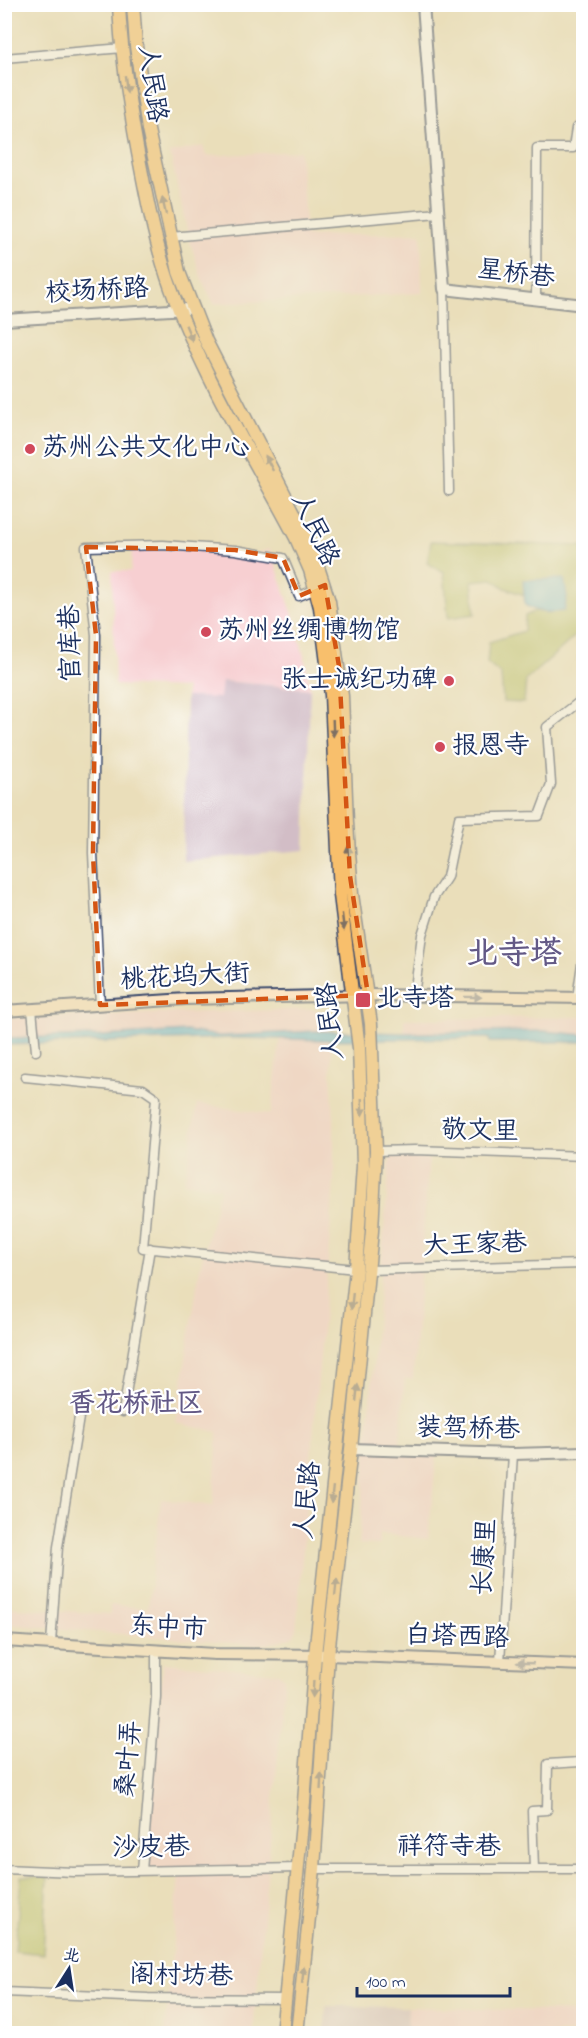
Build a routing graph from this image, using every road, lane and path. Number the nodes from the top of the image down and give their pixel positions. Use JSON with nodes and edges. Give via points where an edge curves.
{"nodes":[{"id":1,"x":119,"y":4,"type":"edge"},
{"id":2,"x":133,"y":4,"type":"edge"},
{"id":3,"x":423,"y":4,"type":"edge"},
{"id":4,"x":123,"y":48,"type":"junction"},
{"id":5,"x":6,"y":58,"type":"edge"},
{"id":6,"x":584,"y":127,"type":"edge"},
{"id":7,"x":438,"y":213,"type":"junction"},
{"id":8,"x":170,"y":237,"type":"junction"},
{"id":9,"x":444,"y":289,"type":"junction"},
{"id":10,"x":536,"y":300,"type":"junction"},
{"id":11,"x":584,"y":306,"type":"edge"},
{"id":12,"x":186,"y":309,"type":"junction"},
{"id":13,"x":4,"y":320,"type":"edge"},
{"id":14,"x":449,"y":491,"type":"dead end"},
{"id":15,"x":320,"y":587,"type":"junction"},
{"id":16,"x":584,"y":698,"type":"edge"},
{"id":17,"x":584,"y":950,"type":"edge"},
{"id":18,"x":368,"y":995,"type":"junction"},
{"id":19,"x":353,"y":996,"type":"junction"},
{"id":20,"x":414,"y":996,"type":"junction"},
{"id":21,"x":580,"y":998,"type":"edge"},
{"id":22,"x":100,"y":1005,"type":"junction"},
{"id":23,"x":32,"y":1009,"type":"junction"},
{"id":24,"x":4,"y":1011,"type":"edge"},
{"id":25,"x":36,"y":1051,"type":"dead end"},
{"id":26,"x":25,"y":1077,"type":"dead end"},
{"id":27,"x":376,"y":1151,"type":"junction"},
{"id":28,"x":584,"y":1156,"type":"edge"},
{"id":29,"x":150,"y":1248,"type":"junction"},
{"id":30,"x":584,"y":1264,"type":"edge"},
{"id":31,"x":362,"y":1270,"type":"junction"},
{"id":32,"x":81,"y":1405,"type":"dead end"},
{"id":33,"x":123,"y":1412,"type":"dead end"},
{"id":34,"x":351,"y":1449,"type":"junction"},
{"id":35,"x":584,"y":1452,"type":"edge"},
{"id":36,"x":513,"y":1454,"type":"junction"},
{"id":37,"x":4,"y":1641,"type":"edge"},
{"id":38,"x":51,"y":1643,"type":"junction"},
{"id":39,"x":156,"y":1650,"type":"junction"},
{"id":40,"x":315,"y":1655,"type":"junction"},
{"id":41,"x":328,"y":1655,"type":"junction"},
{"id":42,"x":500,"y":1662,"type":"junction"},
{"id":43,"x":584,"y":1665,"type":"edge"},
{"id":44,"x":584,"y":1743,"type":"edge"},
{"id":45,"x":298,"y":1868,"type":"junction"},
{"id":46,"x":4,"y":1869,"type":"edge"},
{"id":47,"x":314,"y":1869,"type":"junction"},
{"id":48,"x":534,"y":1869,"type":"junction"},
{"id":49,"x":584,"y":1869,"type":"edge"},
{"id":50,"x":142,"y":1870,"type":"junction"},
{"id":51,"x":4,"y":1992,"type":"edge"},
{"id":52,"x":285,"y":1999,"type":"junction"},
{"id":53,"x":282,"y":2034,"type":"edge"},
{"id":54,"x":297,"y":2034,"type":"edge"}],
"edges":[{"from":1,"to":4,"type":"main road","name":"人民路"},
{"from":8,"to":2,"type":"main road","name":"人民路","one_way":true,"via":[[148,130]]},
{"from":3,"to":7,"type":"street"},
{"from":4,"to":5,"type":"street"},
{"from":4,"to":12,"type":"main road","name":"人民路","one_way":true,"via":[[145,190],[167,277]]},
{"from":6,"to":10,"type":"street","via":[[576,128],[573,148],[537,148]]},
{"from":7,"to":8,"type":"street"},
{"from":7,"to":9,"type":"street"},
{"from":8,"to":12,"type":"main road","name":"人民路"},
{"from":9,"to":10,"type":"street","name":"星桥巷"},
{"from":9,"to":14,"type":"street"},
{"from":10,"to":11,"type":"street","name":"星桥巷"},
{"from":12,"to":13,"type":"street","name":"校场桥路"},
{"from":12,"to":15,"type":"main road","name":"人民路","via":[[214,384]]},
{"from":18,"to":15,"type":"main road","name":"人民路","one_way":true,"via":[[350,876],[339,666],[333,624]]},
{"from":15,"to":19,"type":"main road","name":"人民路","one_way":true,"via":[[332,695],[340,895]]},
{"from":15,"to":22,"type":"street","name":"官库巷","via":[[299,596],[282,558],[163,545],[86,547],[96,635],[93,818]]},
{"from":16,"to":20,"type":"street","via":[[547,727],[551,784],[539,816],[459,818],[447,877],[434,897],[422,935]]},
{"from":17,"to":21,"type":"street"},
{"from":18,"to":19,"type":"main road","name":"桃花坞大街"},
{"from":18,"to":20,"type":"main road","name":"桃花坞大街"},
{"from":18,"to":27,"type":"main road","name":"人民路"},
{"from":19,"to":22,"type":"main road","name":"桃花坞大街"},
{"from":19,"to":31,"type":"main road","name":"人民路","one_way":true,"via":[[363,1166]]},
{"from":20,"to":21,"type":"main road","name":"桃花坞大街","one_way":true},
{"from":22,"to":23,"type":"main road","name":"桃花坞大街"},
{"from":23,"to":24,"type":"main road","name":"桃花坞大街"},
{"from":23,"to":25,"type":"street"},
{"from":26,"to":29,"type":"street","via":[[143,1089],[156,1098],[142,1248]]},
{"from":27,"to":28,"type":"street","name":"敬文里"},
{"from":27,"to":31,"type":"main road","name":"人民路"},
{"from":29,"to":31,"type":"street","name":"大王家巷"},
{"from":29,"to":33,"type":"street"},
{"from":30,"to":31,"type":"street","name":"大王家巷"},
{"from":34,"to":31,"type":"main road","name":"人民路","one_way":true},
{"from":31,"to":40,"type":"main road","name":"人民路","one_way":true},
{"from":32,"to":38,"type":"street","via":[[58,1547]]},
{"from":34,"to":36,"type":"street","name":"装驾桥巷"},
{"from":41,"to":34,"type":"main road","name":"人民路","one_way":true},
{"from":35,"to":36,"type":"street","name":"装驾桥巷"},
{"from":36,"to":42,"type":"street","name":"长康里"},
{"from":37,"to":38,"type":"main road","name":"东中市"},
{"from":38,"to":39,"type":"main road","name":"东中市"},
{"from":39,"to":40,"type":"main road","name":"东中市","via":[[241,1656]]},
{"from":39,"to":50,"type":"street","name":"桑叶弄"},
{"from":40,"to":41,"type":"main road","name":"东中市"},
{"from":40,"to":45,"type":"main road","name":"人民路","one_way":true},
{"from":41,"to":42,"type":"main road","name":"白塔西路"},
{"from":47,"to":41,"type":"main road","name":"人民路","one_way":true},
{"from":43,"to":42,"type":"main road","name":"白塔西路","one_way":true},
{"from":44,"to":48,"type":"street","via":[[580,1762],[548,1764],[547,1810],[532,1810]]},
{"from":45,"to":50,"type":"street","name":"沙皮巷"},
{"from":45,"to":52,"type":"main road","name":"人民路"},
{"from":46,"to":50,"type":"street","name":"沙皮巷"},
{"from":47,"to":48,"type":"street","name":"祥符寺巷"},
{"from":54,"to":47,"type":"main road","name":"人民路","one_way":true},
{"from":48,"to":49,"type":"street","name":"祥符寺巷"},
{"from":51,"to":52,"type":"street","name":"阁村坊巷"},
{"from":52,"to":53,"type":"main road","name":"人民路"}]}
